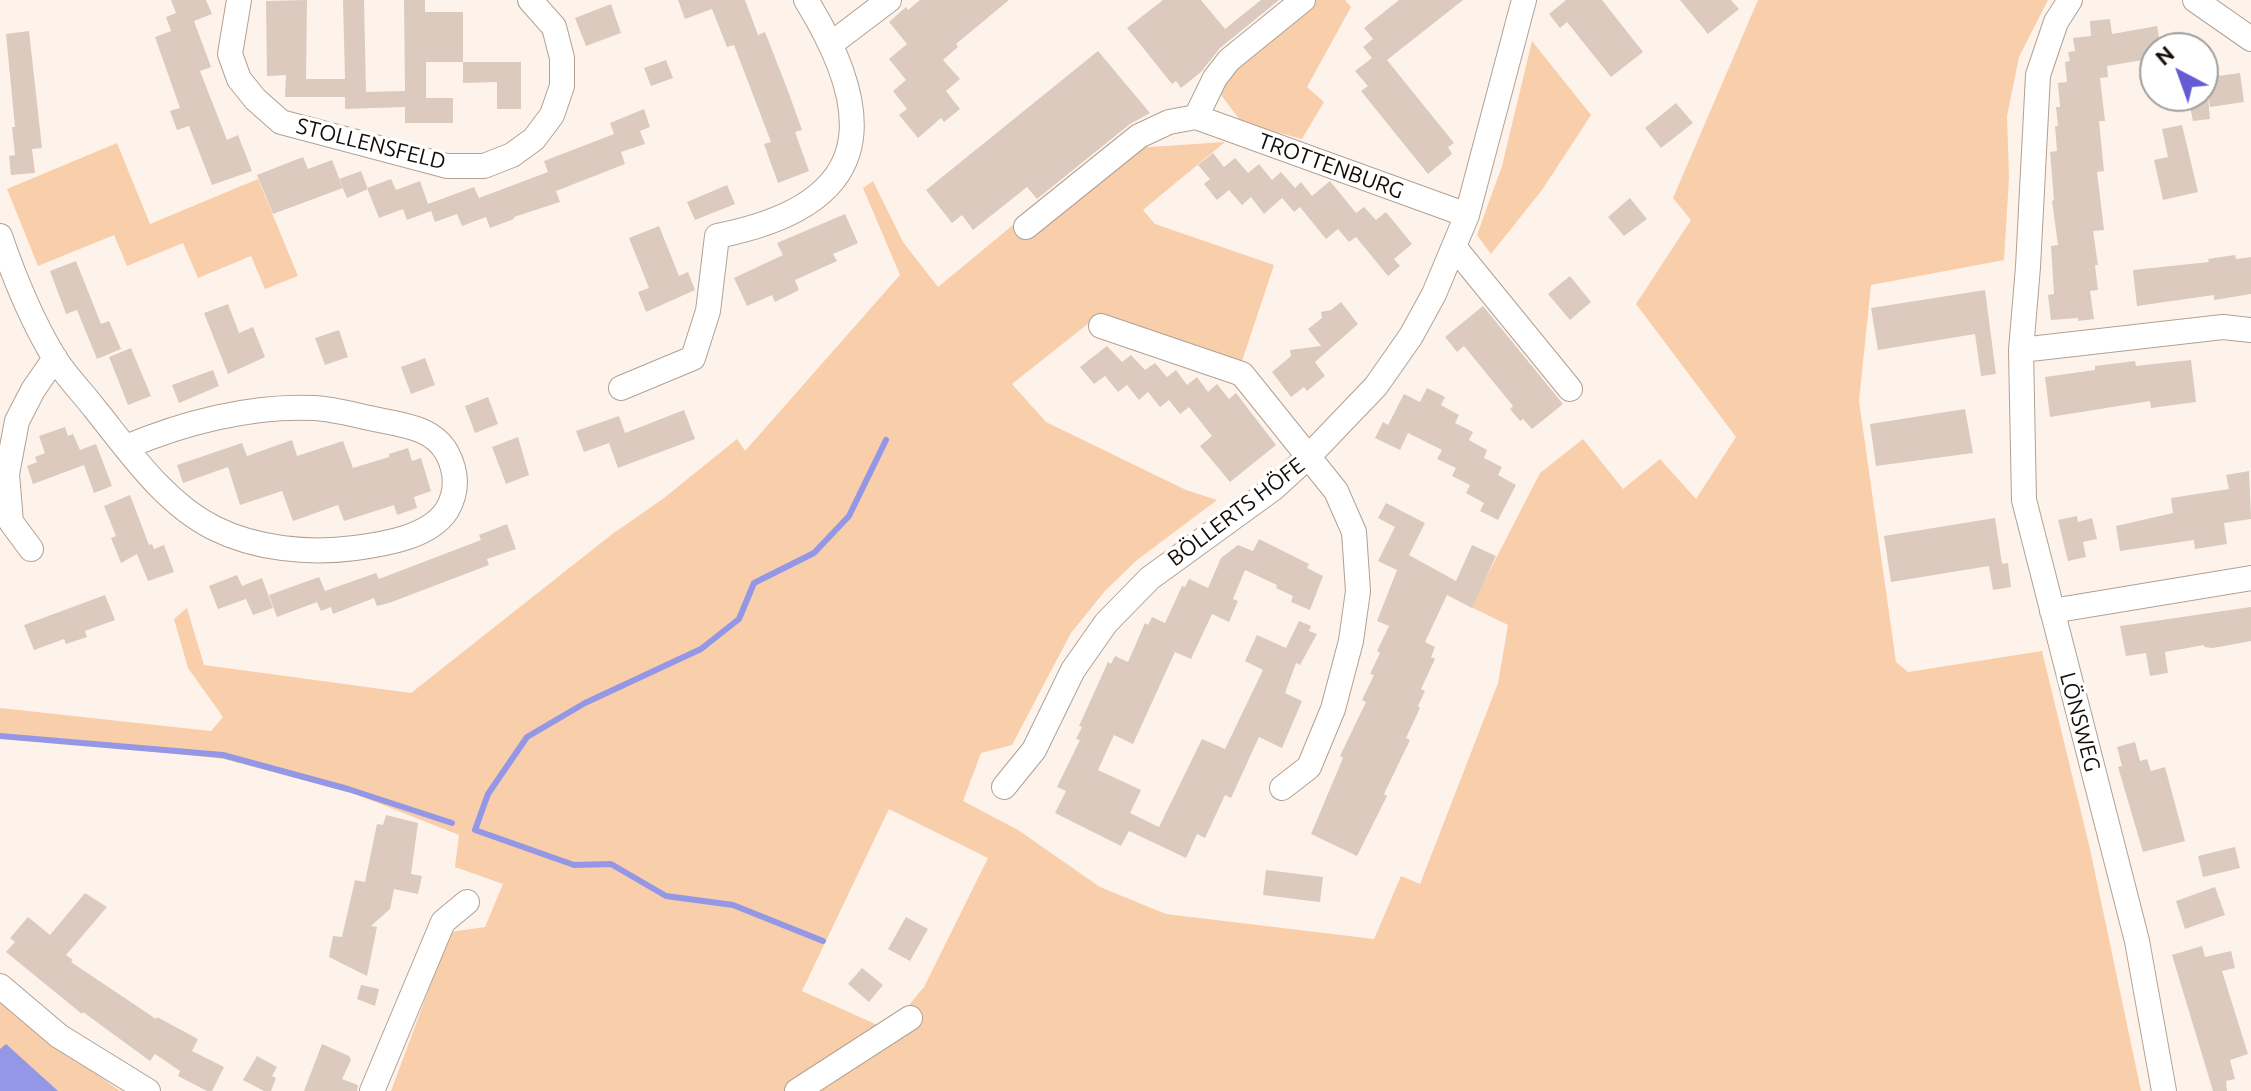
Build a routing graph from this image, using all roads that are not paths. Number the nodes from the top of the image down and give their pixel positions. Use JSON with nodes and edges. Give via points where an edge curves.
{"nodes":[{"id":1,"x":239,"y":0,"type":"edge"},
{"id":2,"x":530,"y":0,"type":"edge"},
{"id":3,"x":806,"y":0,"type":"edge"},
{"id":4,"x":889,"y":0,"type":"edge"},
{"id":5,"x":1303,"y":0,"type":"edge"},
{"id":6,"x":1524,"y":0,"type":"edge"},
{"id":7,"x":2070,"y":0,"type":"edge"},
{"id":8,"x":2195,"y":0,"type":"edge"},
{"id":9,"x":2251,"y":39,"type":"edge"},
{"id":10,"x":831,"y":44,"type":"junction"},
{"id":11,"x":1196,"y":117,"type":"junction"},
{"id":12,"x":1467,"y":215,"type":"junction"},
{"id":13,"x":1026,"y":227,"type":"dead end"},
{"id":14,"x":0,"y":236,"type":"edge"},
{"id":15,"x":1455,"y":248,"type":"junction"},
{"id":16,"x":1101,"y":326,"type":"dead end"},
{"id":17,"x":2251,"y":330,"type":"edge"},
{"id":18,"x":2021,"y":350,"type":"junction"},
{"id":19,"x":55,"y":358,"type":"junction"},
{"id":20,"x":621,"y":388,"type":"dead end"},
{"id":21,"x":1570,"y":389,"type":"dead end"},
{"id":22,"x":126,"y":447,"type":"junction"},
{"id":23,"x":1309,"y":456,"type":"junction"},
{"id":24,"x":31,"y":549,"type":"dead end"},
{"id":25,"x":2251,"y":578,"type":"edge"},
{"id":26,"x":2052,"y":611,"type":"junction"},
{"id":27,"x":1004,"y":787,"type":"dead end"},
{"id":28,"x":1282,"y":788,"type":"dead end"},
{"id":29,"x":467,"y":902,"type":"dead end"},
{"id":30,"x":0,"y":986,"type":"edge"},
{"id":31,"x":910,"y":1018,"type":"dead end"},
{"id":32,"x":148,"y":1091,"type":"edge"},
{"id":33,"x":372,"y":1091,"type":"edge"},
{"id":34,"x":797,"y":1091,"type":"edge"},
{"id":35,"x":2164,"y":1091,"type":"edge"}],
"edges":[{"from":1,"to":2,"type":"street","name":"STOLLENSFELD","via":[[230,54],[239,79],[281,122],[447,166],[484,166],[512,155],[534,139],[552,115],[562,86],[562,58],[554,27]]},
{"from":3,"to":10,"type":"street"},
{"from":4,"to":10,"type":"street"},
{"from":5,"to":11,"type":"street","via":[[1229,60]]},
{"from":6,"to":12,"type":"street","name":"BÖLLERTS HÖFE"},
{"from":7,"to":18,"type":"street","name":"LÖNSWEG","via":[[2056,22],[2038,75]]},
{"from":8,"to":9,"type":"street"},
{"from":10,"to":20,"type":"street","via":[[853,126],[852,145],[839,175],[816,199],[756,229],[717,236],[708,311],[693,358]]},
{"from":11,"to":12,"type":"street","name":"TROTTENBURG"},
{"from":11,"to":13,"type":"street","via":[[1139,136]]},
{"from":12,"to":15,"type":"street","name":"BÖLLERTS HÖFE"},
{"from":14,"to":19,"type":"street","via":[[14,279]]},
{"from":15,"to":21,"type":"street"},
{"from":15,"to":23,"type":"street","name":"BÖLLERTS HÖFE","via":[[1411,336],[1376,386]]},
{"from":16,"to":23,"type":"street","via":[[1242,374]]},
{"from":17,"to":18,"type":"street","via":[[2223,327]]},
{"from":18,"to":26,"type":"street","name":"LÖNSWEG","via":[[2024,500]]},
{"from":19,"to":22,"type":"street"},
{"from":19,"to":24,"type":"street","via":[[17,421],[7,474],[11,522]]},
{"from":22,"to":22,"type":"street","via":[[185,510],[215,528],[270,547],[335,550],[412,534],[434,526],[456,486],[454,466],[443,445],[428,432],[315,408],[218,418]]},
{"from":23,"to":27,"type":"street","name":"BÖLLERTS HÖFE","via":[[1274,488],[1150,578],[1106,623],[1073,670],[1034,750]]},
{"from":23,"to":28,"type":"street","via":[[1336,491],[1354,532],[1358,591],[1333,709],[1309,767]]},
{"from":25,"to":26,"type":"street"},
{"from":26,"to":35,"type":"street","name":"LÖNSWEG","via":[[2137,941]]},
{"from":29,"to":33,"type":"street","via":[[443,922]]},
{"from":30,"to":32,"type":"street","via":[[59,1036]]},
{"from":31,"to":34,"type":"street"}]}
